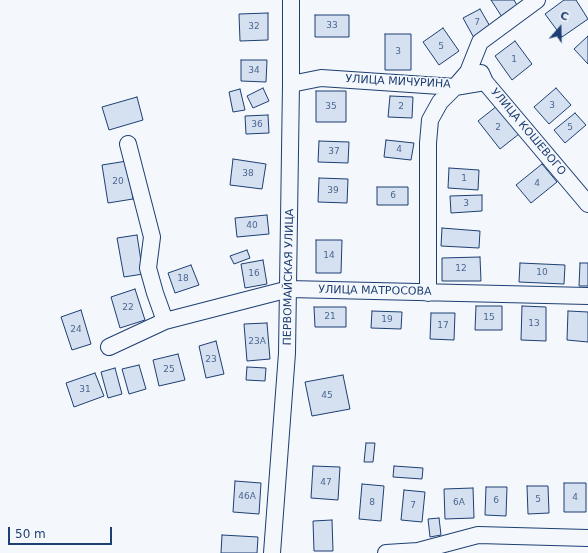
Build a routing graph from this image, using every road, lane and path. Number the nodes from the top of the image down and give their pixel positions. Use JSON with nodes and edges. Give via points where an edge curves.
{"nodes":[{"id":1,"x":291,"y":0,"type":"edge"},
{"id":2,"x":537,"y":0,"type":"edge"},
{"id":3,"x":473,"y":57,"type":"junction"},
{"id":4,"x":485,"y":82,"type":"junction"},
{"id":5,"x":291,"y":84,"type":"junction"},
{"id":6,"x":455,"y":87,"type":"junction"},
{"id":7,"x":128,"y":144,"type":"dead end"},
{"id":8,"x":588,"y":204,"type":"edge"},
{"id":9,"x":289,"y":289,"type":"junction"},
{"id":10,"x":428,"y":293,"type":"junction"},
{"id":11,"x":588,"y":296,"type":"edge"},
{"id":12,"x":165,"y":321,"type":"junction"},
{"id":13,"x":109,"y":347,"type":"dead end"},
{"id":14,"x":588,"y":538,"type":"edge"},
{"id":15,"x":272,"y":553,"type":"edge"},
{"id":16,"x":386,"y":553,"type":"edge"}],
"edges":[{"from":1,"to":5,"type":"street","name":"ПЕРВОМАЙСКАЯ УЛИЦА"},
{"from":2,"to":3,"type":"street","name":"УЛИЦА МИЧУРИНА","via":[[480,42]]},
{"from":3,"to":4,"type":"street","name":"УЛИЦА КОШЕВОГО"},
{"from":3,"to":6,"type":"street","name":"УЛИЦА МИЧУРИНА","via":[[468,72]]},
{"from":4,"to":6,"type":"street"},
{"from":4,"to":8,"type":"street","name":"УЛИЦА КОШЕВОГО"},
{"from":5,"to":6,"type":"street","name":"УЛИЦА МИЧУРИНА","via":[[322,78]]},
{"from":5,"to":9,"type":"street","name":"ПЕРВОМАЙСКАЯ УЛИЦА"},
{"from":6,"to":10,"type":"street","via":[[440,102],[430,120]]},
{"from":7,"to":12,"type":"street","via":[[152,237],[148,268]]},
{"from":9,"to":10,"type":"street","name":"УЛИЦА МАТРОСОВА"},
{"from":9,"to":12,"type":"street","name":"УЛИЦА МАТРОСОВА"},
{"from":9,"to":15,"type":"street","name":"ПЕРВОМАЙСКАЯ УЛИЦА","via":[[288,353]]},
{"from":10,"to":11,"type":"street","name":"УЛИЦА МАТРОСОВА"},
{"from":12,"to":13,"type":"street","name":"УЛИЦА МАТРОСОВА"},
{"from":14,"to":16,"type":"street","via":[[478,535],[418,551]]}]}
